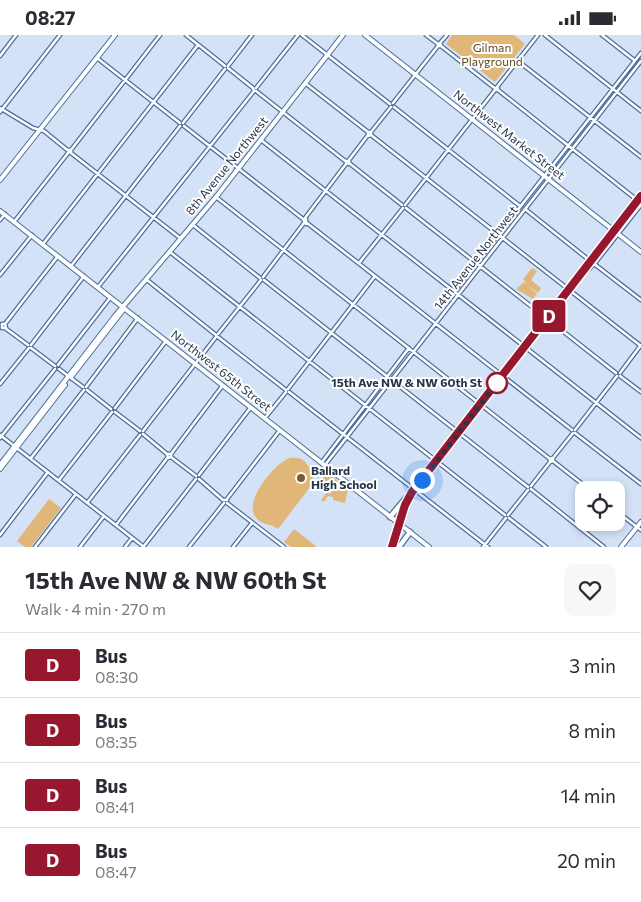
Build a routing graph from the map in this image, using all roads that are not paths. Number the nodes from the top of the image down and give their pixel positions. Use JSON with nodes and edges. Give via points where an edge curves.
{"nodes":[{"id":1,"x":16,"y":35,"type":"edge"},
{"id":2,"x":60,"y":35,"type":"edge"},
{"id":3,"x":114,"y":35,"type":"edge"},
{"id":4,"x":160,"y":35,"type":"edge"},
{"id":5,"x":186,"y":35,"type":"edge"},
{"id":6,"x":252,"y":35,"type":"edge"},
{"id":7,"x":298,"y":35,"type":"edge"},
{"id":8,"x":302,"y":35,"type":"edge"},
{"id":9,"x":343,"y":35,"type":"edge"},
{"id":10,"x":365,"y":35,"type":"edge"},
{"id":11,"x":426,"y":35,"type":"edge"},
{"id":12,"x":447,"y":35,"type":"edge"},
{"id":13,"x":538,"y":35,"type":"edge"},
{"id":14,"x":545,"y":35,"type":"edge"},
{"id":15,"x":602,"y":35,"type":"edge"},
{"id":16,"x":198,"y":45,"type":"junction"},
{"id":17,"x":439,"y":45,"type":"junction"},
{"id":18,"x":641,"y":53,"type":"edge"},
{"id":19,"x":328,"y":55,"type":"junction"},
{"id":20,"x":0,"y":56,"type":"edge"},
{"id":21,"x":97,"y":58,"type":"junction"},
{"id":22,"x":518,"y":61,"type":"junction"},
{"id":23,"x":635,"y":61,"type":"junction"},
{"id":24,"x":640,"y":63,"type":"edge"},
{"id":25,"x":227,"y":67,"type":"junction"},
{"id":26,"x":416,"y":75,"type":"junction"},
{"id":27,"x":125,"y":80,"type":"junction"},
{"id":28,"x":305,"y":83,"type":"junction"},
{"id":29,"x":496,"y":89,"type":"junction"},
{"id":30,"x":613,"y":89,"type":"junction"},
{"id":31,"x":255,"y":90,"type":"junction"},
{"id":32,"x":617,"y":92,"type":"junction"},
{"id":33,"x":154,"y":102,"type":"junction"},
{"id":34,"x":392,"y":105,"type":"junction"},
{"id":35,"x":1,"y":110,"type":"edge"},
{"id":36,"x":641,"y":111,"type":"edge"},
{"id":37,"x":283,"y":112,"type":"junction"},
{"id":38,"x":591,"y":117,"type":"junction"},
{"id":39,"x":472,"y":119,"type":"junction"},
{"id":40,"x":595,"y":121,"type":"junction"},
{"id":41,"x":182,"y":124,"type":"junction"},
{"id":42,"x":40,"y":129,"type":"junction"},
{"id":43,"x":370,"y":134,"type":"junction"},
{"id":44,"x":261,"y":140,"type":"junction"},
{"id":45,"x":210,"y":146,"type":"junction"},
{"id":46,"x":568,"y":146,"type":"junction"},
{"id":47,"x":572,"y":149,"type":"junction"},
{"id":48,"x":449,"y":150,"type":"junction"},
{"id":49,"x":70,"y":151,"type":"junction"},
{"id":50,"x":641,"y":157,"type":"edge"},
{"id":51,"x":347,"y":162,"type":"junction"},
{"id":52,"x":238,"y":169,"type":"junction"},
{"id":53,"x":98,"y":173,"type":"junction"},
{"id":54,"x":544,"y":176,"type":"junction"},
{"id":55,"x":426,"y":178,"type":"junction"},
{"id":56,"x":548,"y":179,"type":"junction"},
{"id":57,"x":0,"y":181,"type":"edge"},
{"id":58,"x":325,"y":190,"type":"junction"},
{"id":59,"x":126,"y":195,"type":"junction"},
{"id":60,"x":216,"y":197,"type":"junction"},
{"id":61,"x":640,"y":201,"type":"edge"},
{"id":62,"x":520,"y":206,"type":"junction"},
{"id":63,"x":404,"y":207,"type":"junction"},
{"id":64,"x":525,"y":209,"type":"junction"},
{"id":65,"x":0,"y":211,"type":"edge"},
{"id":66,"x":5,"y":215,"type":"junction"},
{"id":67,"x":154,"y":217,"type":"junction"},
{"id":68,"x":304,"y":219,"type":"junction"},
{"id":69,"x":0,"y":220,"type":"edge"},
{"id":70,"x":14,"y":222,"type":"junction"},
{"id":71,"x":305,"y":223,"type":"junction"},
{"id":72,"x":192,"y":225,"type":"junction"},
{"id":73,"x":615,"y":232,"type":"junction"},
{"id":74,"x":32,"y":235,"type":"junction"},
{"id":75,"x":381,"y":235,"type":"junction"},
{"id":76,"x":498,"y":235,"type":"junction"},
{"id":77,"x":503,"y":238,"type":"junction"},
{"id":78,"x":181,"y":239,"type":"junction"},
{"id":79,"x":42,"y":244,"type":"junction"},
{"id":80,"x":284,"y":250,"type":"junction"},
{"id":81,"x":641,"y":251,"type":"edge"},
{"id":82,"x":170,"y":252,"type":"junction"},
{"id":83,"x":58,"y":256,"type":"junction"},
{"id":84,"x":592,"y":262,"type":"junction"},
{"id":85,"x":359,"y":263,"type":"junction"},
{"id":86,"x":476,"y":263,"type":"junction"},
{"id":87,"x":71,"y":266,"type":"junction"},
{"id":88,"x":481,"y":267,"type":"junction"},
{"id":89,"x":0,"y":275,"type":"edge"},
{"id":90,"x":375,"y":275,"type":"junction"},
{"id":91,"x":84,"y":276,"type":"junction"},
{"id":92,"x":262,"y":279,"type":"junction"},
{"id":93,"x":147,"y":280,"type":"junction"},
{"id":94,"x":98,"y":287,"type":"junction"},
{"id":95,"x":570,"y":290,"type":"junction"},
{"id":96,"x":454,"y":291,"type":"junction"},
{"id":97,"x":458,"y":295,"type":"junction"},
{"id":98,"x":111,"y":297,"type":"junction"},
{"id":99,"x":641,"y":300,"type":"edge"},
{"id":100,"x":353,"y":304,"type":"junction"},
{"id":101,"x":124,"y":307,"type":"junction"},
{"id":102,"x":239,"y":307,"type":"junction"},
{"id":103,"x":138,"y":318,"type":"junction"},
{"id":104,"x":547,"y":319,"type":"junction"},
{"id":105,"x":436,"y":323,"type":"junction"},
{"id":106,"x":2,"y":326,"type":"edge"},
{"id":107,"x":331,"y":333,"type":"junction"},
{"id":108,"x":217,"y":336,"type":"junction"},
{"id":109,"x":166,"y":341,"type":"junction"},
{"id":110,"x":641,"y":346,"type":"edge"},
{"id":111,"x":30,"y":347,"type":"junction"},
{"id":112,"x":525,"y":347,"type":"junction"},
{"id":113,"x":409,"y":348,"type":"junction"},
{"id":114,"x":414,"y":352,"type":"junction"},
{"id":115,"x":309,"y":362,"type":"junction"},
{"id":116,"x":195,"y":363,"type":"junction"},
{"id":117,"x":57,"y":367,"type":"junction"},
{"id":118,"x":618,"y":374,"type":"junction"},
{"id":119,"x":502,"y":376,"type":"junction"},
{"id":120,"x":70,"y":377,"type":"junction"},
{"id":121,"x":387,"y":377,"type":"junction"},
{"id":122,"x":391,"y":380,"type":"junction"},
{"id":123,"x":0,"y":384,"type":"edge"},
{"id":124,"x":223,"y":385,"type":"junction"},
{"id":125,"x":85,"y":388,"type":"junction"},
{"id":126,"x":287,"y":391,"type":"junction"},
{"id":127,"x":641,"y":392,"type":"edge"},
{"id":128,"x":596,"y":403,"type":"junction"},
{"id":129,"x":480,"y":404,"type":"junction"},
{"id":130,"x":365,"y":405,"type":"junction"},
{"id":131,"x":251,"y":407,"type":"junction"},
{"id":132,"x":369,"y":408,"type":"junction"},
{"id":133,"x":113,"y":410,"type":"junction"},
{"id":134,"x":265,"y":418,"type":"junction"},
{"id":135,"x":280,"y":430,"type":"junction"},
{"id":136,"x":574,"y":431,"type":"junction"},
{"id":137,"x":141,"y":433,"type":"junction"},
{"id":138,"x":458,"y":433,"type":"junction"},
{"id":139,"x":343,"y":434,"type":"junction"},
{"id":140,"x":1,"y":437,"type":"edge"},
{"id":141,"x":347,"y":437,"type":"junction"},
{"id":142,"x":641,"y":438,"type":"edge"},
{"id":143,"x":15,"y":447,"type":"junction"},
{"id":144,"x":169,"y":456,"type":"junction"},
{"id":145,"x":31,"y":459,"type":"junction"},
{"id":146,"x":551,"y":460,"type":"junction"},
{"id":147,"x":436,"y":461,"type":"junction"},
{"id":148,"x":323,"y":464,"type":"junction"},
{"id":149,"x":0,"y":465,"type":"edge"},
{"id":150,"x":0,"y":469,"type":"edge"},
{"id":151,"x":48,"y":472,"type":"junction"},
{"id":152,"x":198,"y":477,"type":"junction"},
{"id":153,"x":59,"y":481,"type":"junction"},
{"id":154,"x":578,"y":481,"type":"edge"},
{"id":155,"x":641,"y":484,"type":"edge"},
{"id":156,"x":529,"y":488,"type":"junction"},
{"id":157,"x":412,"y":492,"type":"junction"},
{"id":158,"x":76,"y":494,"type":"junction"},
{"id":159,"x":225,"y":501,"type":"junction"},
{"id":160,"x":87,"y":503,"type":"junction"},
{"id":161,"x":104,"y":516,"type":"junction"},
{"id":162,"x":390,"y":517,"type":"junction"},
{"id":163,"x":507,"y":517,"type":"junction"},
{"id":164,"x":625,"y":518,"type":"edge"},
{"id":165,"x":641,"y":522,"type":"edge"},
{"id":166,"x":252,"y":523,"type":"junction"},
{"id":167,"x":116,"y":525,"type":"junction"},
{"id":168,"x":400,"y":525,"type":"junction"},
{"id":169,"x":637,"y":527,"type":"junction"},
{"id":170,"x":641,"y":530,"type":"edge"},
{"id":171,"x":410,"y":532,"type":"junction"},
{"id":172,"x":0,"y":535,"type":"edge"},
{"id":173,"x":132,"y":537,"type":"junction"},
{"id":174,"x":280,"y":546,"type":"edge"},
{"id":175,"x":485,"y":546,"type":"edge"},
{"id":176,"x":35,"y":547,"type":"edge"},
{"id":177,"x":80,"y":547,"type":"edge"},
{"id":178,"x":124,"y":547,"type":"edge"},
{"id":179,"x":144,"y":547,"type":"edge"},
{"id":180,"x":189,"y":547,"type":"edge"},
{"id":181,"x":233,"y":547,"type":"edge"},
{"id":182,"x":284,"y":547,"type":"edge"},
{"id":183,"x":392,"y":547,"type":"edge"},
{"id":184,"x":399,"y":547,"type":"edge"},
{"id":185,"x":429,"y":547,"type":"edge"},
{"id":186,"x":546,"y":547,"type":"edge"},
{"id":187,"x":604,"y":547,"type":"edge"},
{"id":188,"x":621,"y":547,"type":"edge"}],
"edges":[{"from":1,"to":20,"type":"street"},
{"from":2,"to":35,"type":"street"},
{"from":3,"to":21,"type":"main road"},
{"from":4,"to":27,"type":"street"},
{"from":5,"to":16,"type":"street"},
{"from":6,"to":25,"type":"street"},
{"from":7,"to":31,"type":"street"},
{"from":8,"to":19,"type":"street"},
{"from":9,"to":19,"type":"main road","name":"8th Avenue Northwest"},
{"from":10,"to":26,"type":"main road","name":"Northwest Market Street"},
{"from":11,"to":17,"type":"street"},
{"from":12,"to":17,"type":"street"},
{"from":13,"to":22,"type":"street"},
{"from":14,"to":30,"type":"street"},
{"from":15,"to":23,"type":"street"},
{"from":16,"to":25,"type":"street"},
{"from":16,"to":33,"type":"street"},
{"from":17,"to":26,"type":"street"},
{"from":17,"to":29,"type":"street"},
{"from":18,"to":23,"type":"street","name":"14th Avenue Northwest"},
{"from":19,"to":28,"type":"main road","name":"8th Avenue Northwest"},
{"from":19,"to":34,"type":"street"},
{"from":21,"to":27,"type":"street"},
{"from":21,"to":42,"type":"main road"},
{"from":22,"to":29,"type":"street"},
{"from":22,"to":38,"type":"street"},
{"from":23,"to":24,"type":"street"},
{"from":23,"to":30,"type":"street","name":"14th Avenue Northwest"},
{"from":24,"to":32,"type":"street","name":"14th Avenue Northwest"},
{"from":25,"to":31,"type":"street"},
{"from":25,"to":41,"type":"street"},
{"from":26,"to":34,"type":"street"},
{"from":26,"to":39,"type":"main road","name":"Northwest Market Street"},
{"from":27,"to":33,"type":"street"},
{"from":27,"to":49,"type":"street"},
{"from":28,"to":37,"type":"main road","name":"8th Avenue Northwest"},
{"from":28,"to":43,"type":"street"},
{"from":29,"to":39,"type":"street"},
{"from":29,"to":46,"type":"street"},
{"from":30,"to":32,"type":"street"},
{"from":30,"to":38,"type":"street","name":"14th Avenue Northwest"},
{"from":31,"to":37,"type":"street"},
{"from":31,"to":45,"type":"street"},
{"from":32,"to":36,"type":"street"},
{"from":32,"to":40,"type":"street","name":"14th Avenue Northwest"},
{"from":33,"to":41,"type":"street"},
{"from":33,"to":53,"type":"street"},
{"from":34,"to":43,"type":"street"},
{"from":34,"to":48,"type":"street"},
{"from":35,"to":42,"type":"street"},
{"from":37,"to":44,"type":"main road","name":"8th Avenue Northwest"},
{"from":37,"to":51,"type":"street"},
{"from":38,"to":40,"type":"street"},
{"from":38,"to":46,"type":"street","name":"14th Avenue Northwest"},
{"from":39,"to":48,"type":"street"},
{"from":39,"to":54,"type":"main road","name":"Northwest Market Street"},
{"from":40,"to":47,"type":"street","name":"14th Avenue Northwest"},
{"from":40,"to":50,"type":"street"},
{"from":41,"to":45,"type":"street"},
{"from":41,"to":59,"type":"street"},
{"from":42,"to":49,"type":"street"},
{"from":42,"to":57,"type":"main road"},
{"from":43,"to":51,"type":"street"},
{"from":43,"to":55,"type":"street"},
{"from":44,"to":52,"type":"main road","name":"8th Avenue Northwest"},
{"from":44,"to":58,"type":"street"},
{"from":45,"to":52,"type":"street"},
{"from":45,"to":67,"type":"street"},
{"from":46,"to":47,"type":"street"},
{"from":46,"to":54,"type":"street","name":"14th Avenue Northwest"},
{"from":47,"to":56,"type":"street","name":"14th Avenue Northwest"},
{"from":47,"to":61,"type":"street"},
{"from":48,"to":55,"type":"street"},
{"from":48,"to":62,"type":"street"},
{"from":49,"to":53,"type":"street"},
{"from":49,"to":70,"type":"street"},
{"from":51,"to":58,"type":"street"},
{"from":51,"to":63,"type":"street"},
{"from":52,"to":60,"type":"main road","name":"8th Avenue Northwest"},
{"from":52,"to":68,"type":"street"},
{"from":53,"to":59,"type":"street"},
{"from":53,"to":79,"type":"street"},
{"from":54,"to":56,"type":"main road","name":"Northwest Market Street"},
{"from":54,"to":62,"type":"street","name":"14th Avenue Northwest"},
{"from":55,"to":63,"type":"street"},
{"from":55,"to":76,"type":"street"},
{"from":56,"to":64,"type":"street","name":"14th Avenue Northwest"},
{"from":56,"to":73,"type":"main road","name":"Northwest Market Street"},
{"from":58,"to":68,"type":"street"},
{"from":58,"to":75,"type":"street"},
{"from":59,"to":67,"type":"street"},
{"from":59,"to":87,"type":"street"},
{"from":60,"to":72,"type":"main road","name":"8th Avenue Northwest"},
{"from":60,"to":80,"type":"street"},
{"from":61,"to":73,"type":"main road"},
{"from":62,"to":64,"type":"street"},
{"from":62,"to":76,"type":"street","name":"14th Avenue Northwest"},
{"from":63,"to":75,"type":"street"},
{"from":63,"to":86,"type":"street"},
{"from":64,"to":77,"type":"street","name":"14th Avenue Northwest"},
{"from":64,"to":84,"type":"street"},
{"from":65,"to":66,"type":"main road","name":"Northwest 65th Street"},
{"from":66,"to":69,"type":"street"},
{"from":66,"to":70,"type":"main road","name":"Northwest 65th Street"},
{"from":67,"to":78,"type":"street"},
{"from":67,"to":94,"type":"street"},
{"from":68,"to":71,"type":"street"},
{"from":70,"to":74,"type":"main road","name":"Northwest 65th Street"},
{"from":71,"to":80,"type":"street"},
{"from":71,"to":85,"type":"street"},
{"from":72,"to":78,"type":"main road","name":"8th Avenue Northwest"},
{"from":72,"to":92,"type":"street"},
{"from":73,"to":81,"type":"main road","name":"Northwest Market Street"},
{"from":73,"to":84,"type":"main road"},
{"from":74,"to":79,"type":"main road","name":"Northwest 65th Street"},
{"from":74,"to":89,"type":"street"},
{"from":75,"to":85,"type":"street"},
{"from":75,"to":96,"type":"street"},
{"from":76,"to":77,"type":"street"},
{"from":76,"to":86,"type":"street","name":"14th Avenue Northwest"},
{"from":77,"to":88,"type":"street","name":"14th Avenue Northwest"},
{"from":77,"to":95,"type":"street"},
{"from":78,"to":82,"type":"main road","name":"8th Avenue Northwest"},
{"from":79,"to":83,"type":"main road","name":"Northwest 65th Street"},
{"from":80,"to":92,"type":"street"},
{"from":80,"to":100,"type":"street"},
{"from":82,"to":93,"type":"main road","name":"8th Avenue Northwest"},
{"from":82,"to":102,"type":"street"},
{"from":83,"to":87,"type":"main road","name":"Northwest 65th Street"},
{"from":83,"to":106,"type":"street"},
{"from":84,"to":95,"type":"main road"},
{"from":84,"to":99,"type":"street"},
{"from":85,"to":90,"type":"street"},
{"from":86,"to":88,"type":"street"},
{"from":86,"to":96,"type":"street","name":"14th Avenue Northwest"},
{"from":87,"to":91,"type":"main road","name":"Northwest 65th Street"},
{"from":88,"to":97,"type":"street","name":"14th Avenue Northwest"},
{"from":88,"to":104,"type":"street"},
{"from":90,"to":100,"type":"street"},
{"from":90,"to":105,"type":"street"},
{"from":91,"to":94,"type":"main road","name":"Northwest 65th Street"},
{"from":91,"to":111,"type":"street"},
{"from":92,"to":102,"type":"street"},
{"from":92,"to":107,"type":"street"},
{"from":93,"to":101,"type":"main road","name":"8th Avenue Northwest"},
{"from":93,"to":108,"type":"street"},
{"from":94,"to":98,"type":"main road","name":"Northwest 65th Street"},
{"from":95,"to":104,"type":"main road"},
{"from":95,"to":110,"type":"street"},
{"from":96,"to":97,"type":"street"},
{"from":97,"to":105,"type":"street","name":"14th Avenue Northwest"},
{"from":97,"to":112,"type":"street"},
{"from":98,"to":101,"type":"main road","name":"Northwest 65th Street"},
{"from":98,"to":117,"type":"street"},
{"from":100,"to":107,"type":"street"},
{"from":100,"to":113,"type":"street"},
{"from":101,"to":103,"type":"main road","name":"Northwest 65th Street"},
{"from":101,"to":120,"type":"main road","name":"8th Avenue Northwest"},
{"from":102,"to":108,"type":"street"},
{"from":102,"to":115,"type":"street"},
{"from":103,"to":109,"type":"main road","name":"Northwest 65th Street"},
{"from":103,"to":125,"type":"street"},
{"from":104,"to":112,"type":"main road"},
{"from":104,"to":118,"type":"street"},
{"from":105,"to":114,"type":"street","name":"14th Avenue Northwest"},
{"from":105,"to":119,"type":"street"},
{"from":106,"to":111,"type":"street"},
{"from":107,"to":115,"type":"street"},
{"from":107,"to":121,"type":"street"},
{"from":108,"to":116,"type":"street"},
{"from":108,"to":126,"type":"street"},
{"from":109,"to":116,"type":"main road","name":"Northwest 65th Street"},
{"from":109,"to":133,"type":"street"},
{"from":110,"to":118,"type":"street"},
{"from":111,"to":117,"type":"street"},
{"from":111,"to":123,"type":"street"},
{"from":112,"to":119,"type":"main road"},
{"from":112,"to":128,"type":"street"},
{"from":113,"to":114,"type":"street"},
{"from":113,"to":121,"type":"street"},
{"from":114,"to":122,"type":"street","name":"14th Avenue Northwest"},
{"from":114,"to":129,"type":"street"},
{"from":115,"to":126,"type":"street"},
{"from":115,"to":130,"type":"street"},
{"from":116,"to":124,"type":"main road","name":"Northwest 65th Street"},
{"from":116,"to":137,"type":"street"},
{"from":117,"to":120,"type":"street"},
{"from":117,"to":140,"type":"street"},
{"from":118,"to":127,"type":"street"},
{"from":118,"to":128,"type":"street"},
{"from":119,"to":129,"type":"main road"},
{"from":119,"to":136,"type":"street"},
{"from":120,"to":125,"type":"street"},
{"from":120,"to":143,"type":"main road","name":"8th Avenue Northwest"},
{"from":121,"to":122,"type":"street"},
{"from":121,"to":130,"type":"street"},
{"from":122,"to":132,"type":"street","name":"14th Avenue Northwest"},
{"from":122,"to":138,"type":"street"},
{"from":124,"to":131,"type":"main road","name":"Northwest 65th Street"},
{"from":124,"to":144,"type":"street"},
{"from":125,"to":133,"type":"street"},
{"from":125,"to":145,"type":"street"},
{"from":126,"to":134,"type":"street"},
{"from":126,"to":139,"type":"street"},
{"from":128,"to":136,"type":"street"},
{"from":128,"to":142,"type":"street"},
{"from":129,"to":138,"type":"main road"},
{"from":129,"to":146,"type":"street"},
{"from":130,"to":132,"type":"street"},
{"from":130,"to":139,"type":"street"},
{"from":131,"to":134,"type":"main road","name":"Northwest 65th Street"},
{"from":131,"to":152,"type":"street"},
{"from":132,"to":141,"type":"street","name":"14th Avenue Northwest"},
{"from":132,"to":147,"type":"street"},
{"from":133,"to":137,"type":"street"},
{"from":133,"to":153,"type":"street"},
{"from":134,"to":135,"type":"main road","name":"Northwest 65th Street"},
{"from":135,"to":148,"type":"main road","name":"Northwest 65th Street"},
{"from":135,"to":159,"type":"street"},
{"from":136,"to":146,"type":"street"},
{"from":136,"to":155,"type":"street"},
{"from":137,"to":144,"type":"street"},
{"from":137,"to":160,"type":"street"},
{"from":138,"to":147,"type":"main road"},
{"from":138,"to":156,"type":"street"},
{"from":139,"to":141,"type":"street"},
{"from":139,"to":148,"type":"street"},
{"from":140,"to":143,"type":"street"},
{"from":141,"to":148,"type":"street","name":"14th Avenue Northwest"},
{"from":141,"to":157,"type":"street"},
{"from":143,"to":145,"type":"street"},
{"from":143,"to":149,"type":"main road","name":"8th Avenue Northwest"},
{"from":143,"to":150,"type":"main road","name":"8th Avenue Northwest"},
{"from":144,"to":152,"type":"street"},
{"from":144,"to":167,"type":"street"},
{"from":145,"to":151,"type":"street"},
{"from":146,"to":154,"type":"street"},
{"from":146,"to":156,"type":"street"},
{"from":147,"to":157,"type":"main road"},
{"from":147,"to":163,"type":"street"},
{"from":148,"to":162,"type":"main road","name":"Northwest 65th Street"},
{"from":151,"to":153,"type":"street"},
{"from":151,"to":172,"type":"street"},
{"from":152,"to":159,"type":"street"},
{"from":152,"to":179,"type":"street"},
{"from":153,"to":158,"type":"street"},
{"from":156,"to":163,"type":"street"},
{"from":156,"to":187,"type":"street"},
{"from":157,"to":162,"type":"main road"},
{"from":157,"to":168,"type":"main road"},
{"from":157,"to":175,"type":"street"},
{"from":158,"to":160,"type":"street"},
{"from":158,"to":176,"type":"street"},
{"from":159,"to":166,"type":"street"},
{"from":159,"to":180,"type":"street"},
{"from":160,"to":161,"type":"street"},
{"from":161,"to":167,"type":"street"},
{"from":161,"to":177,"type":"street"},
{"from":162,"to":168,"type":"main road","name":"Northwest 65th Street"},
{"from":163,"to":175,"type":"street"},
{"from":163,"to":186,"type":"street"},
{"from":164,"to":169,"type":"street"},
{"from":165,"to":169,"type":"main road"},
{"from":166,"to":174,"type":"street"},
{"from":166,"to":181,"type":"street"},
{"from":167,"to":173,"type":"street"},
{"from":168,"to":171,"type":"main road","name":"Northwest 65th Street"},
{"from":168,"to":183,"type":"main road"},
{"from":169,"to":170,"type":"street"},
{"from":169,"to":188,"type":"main road"},
{"from":171,"to":184,"type":"main road"},
{"from":171,"to":185,"type":"main road","name":"Northwest 65th Street"},
{"from":173,"to":178,"type":"street"},
{"from":173,"to":179,"type":"street"},
{"from":174,"to":182,"type":"street"}]}
